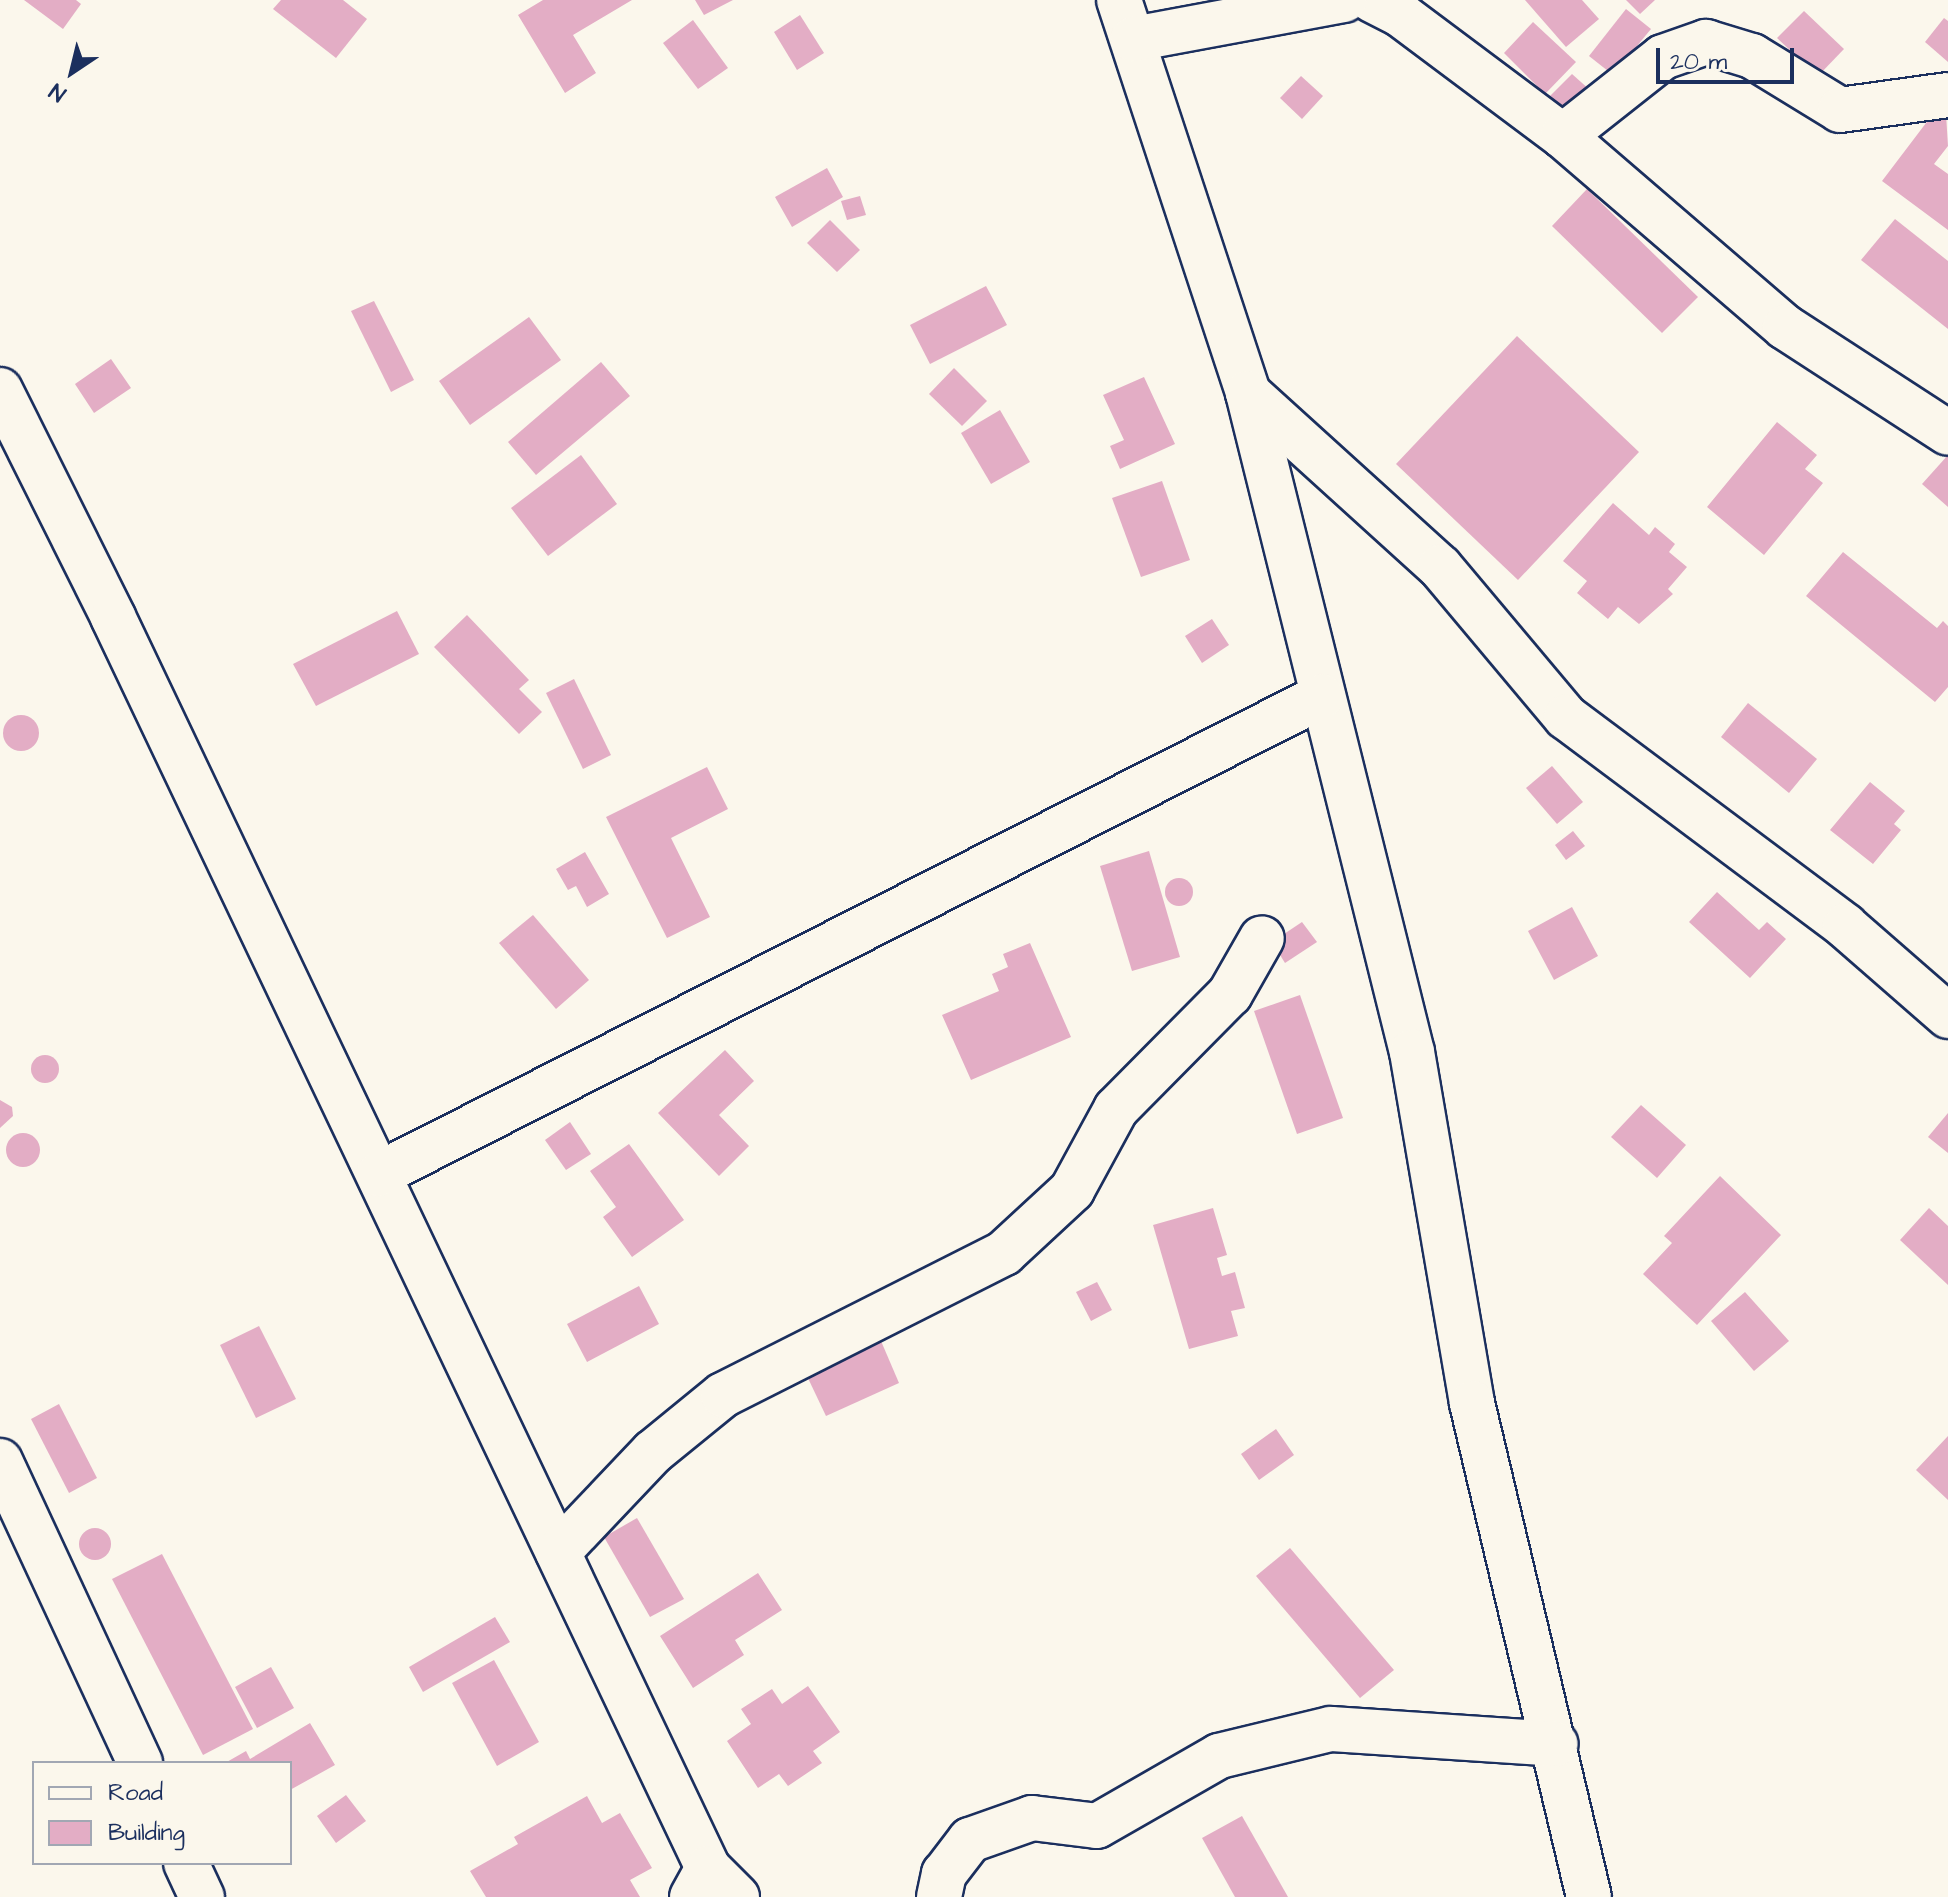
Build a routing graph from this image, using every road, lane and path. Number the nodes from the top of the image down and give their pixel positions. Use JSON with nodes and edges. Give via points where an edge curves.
{"nodes":[{"id":1,"x":1344,"y":0,"type":"edge"},
{"id":2,"x":1372,"y":0,"type":"edge"},
{"id":3,"x":1126,"y":20,"type":"edge"},
{"id":4,"x":1948,"y":95,"type":"edge"},
{"id":5,"x":1563,"y":136,"type":"junction"},
{"id":6,"x":0,"y":390,"type":"edge"},
{"id":7,"x":1248,"y":393,"type":"junction"},
{"id":8,"x":1948,"y":433,"type":"edge"},
{"id":9,"x":1322,"y":696,"type":"junction"},
{"id":10,"x":1262,"y":938,"type":"dead end"},
{"id":11,"x":1948,"y":1016,"type":"edge"},
{"id":12,"x":379,"y":1174,"type":"junction"},
{"id":13,"x":0,"y":1461,"type":"edge"},
{"id":14,"x":558,"y":1552,"type":"junction"},
{"id":15,"x":1555,"y":1744,"type":"junction"},
{"id":16,"x":139,"y":1761,"type":"edge"},
{"id":17,"x":187,"y":1865,"type":"edge"},
{"id":18,"x":712,"y":1887,"type":"edge"},
{"id":19,"x":202,"y":1897,"type":"edge"},
{"id":20,"x":939,"y":1897,"type":"edge"},
{"id":21,"x":1589,"y":1897,"type":"edge"}],
"edges":[{"from":1,"to":3,"type":"street"},
{"from":2,"to":5,"type":"street","via":[[1401,15]]},
{"from":3,"to":7,"type":"street"},
{"from":4,"to":5,"type":"street","via":[[1840,110],[1752,56],[1706,42],[1663,57]]},
{"from":5,"to":8,"type":"street","via":[[1785,327]]},
{"from":6,"to":12,"type":"street"},
{"from":7,"to":9,"type":"street"},
{"from":7,"to":11,"type":"street","via":[[1440,567],[1566,717],[1845,926]]},
{"from":9,"to":12,"type":"street"},
{"from":9,"to":15,"type":"street","via":[[1412,1052],[1472,1403]]},
{"from":10,"to":14,"type":"street","via":[[1230,994],[1116,1109],[1072,1190],[1004,1253],[723,1395],[653,1452]]},
{"from":12,"to":14,"type":"street"},
{"from":13,"to":16,"type":"street"},
{"from":14,"to":18,"type":"street"},
{"from":15,"to":20,"type":"street","via":[[1331,1729],[1219,1756],[1097,1826],[1032,1818],[970,1840],[944,1874]]},
{"from":15,"to":21,"type":"street"},
{"from":17,"to":19,"type":"street"}]}
